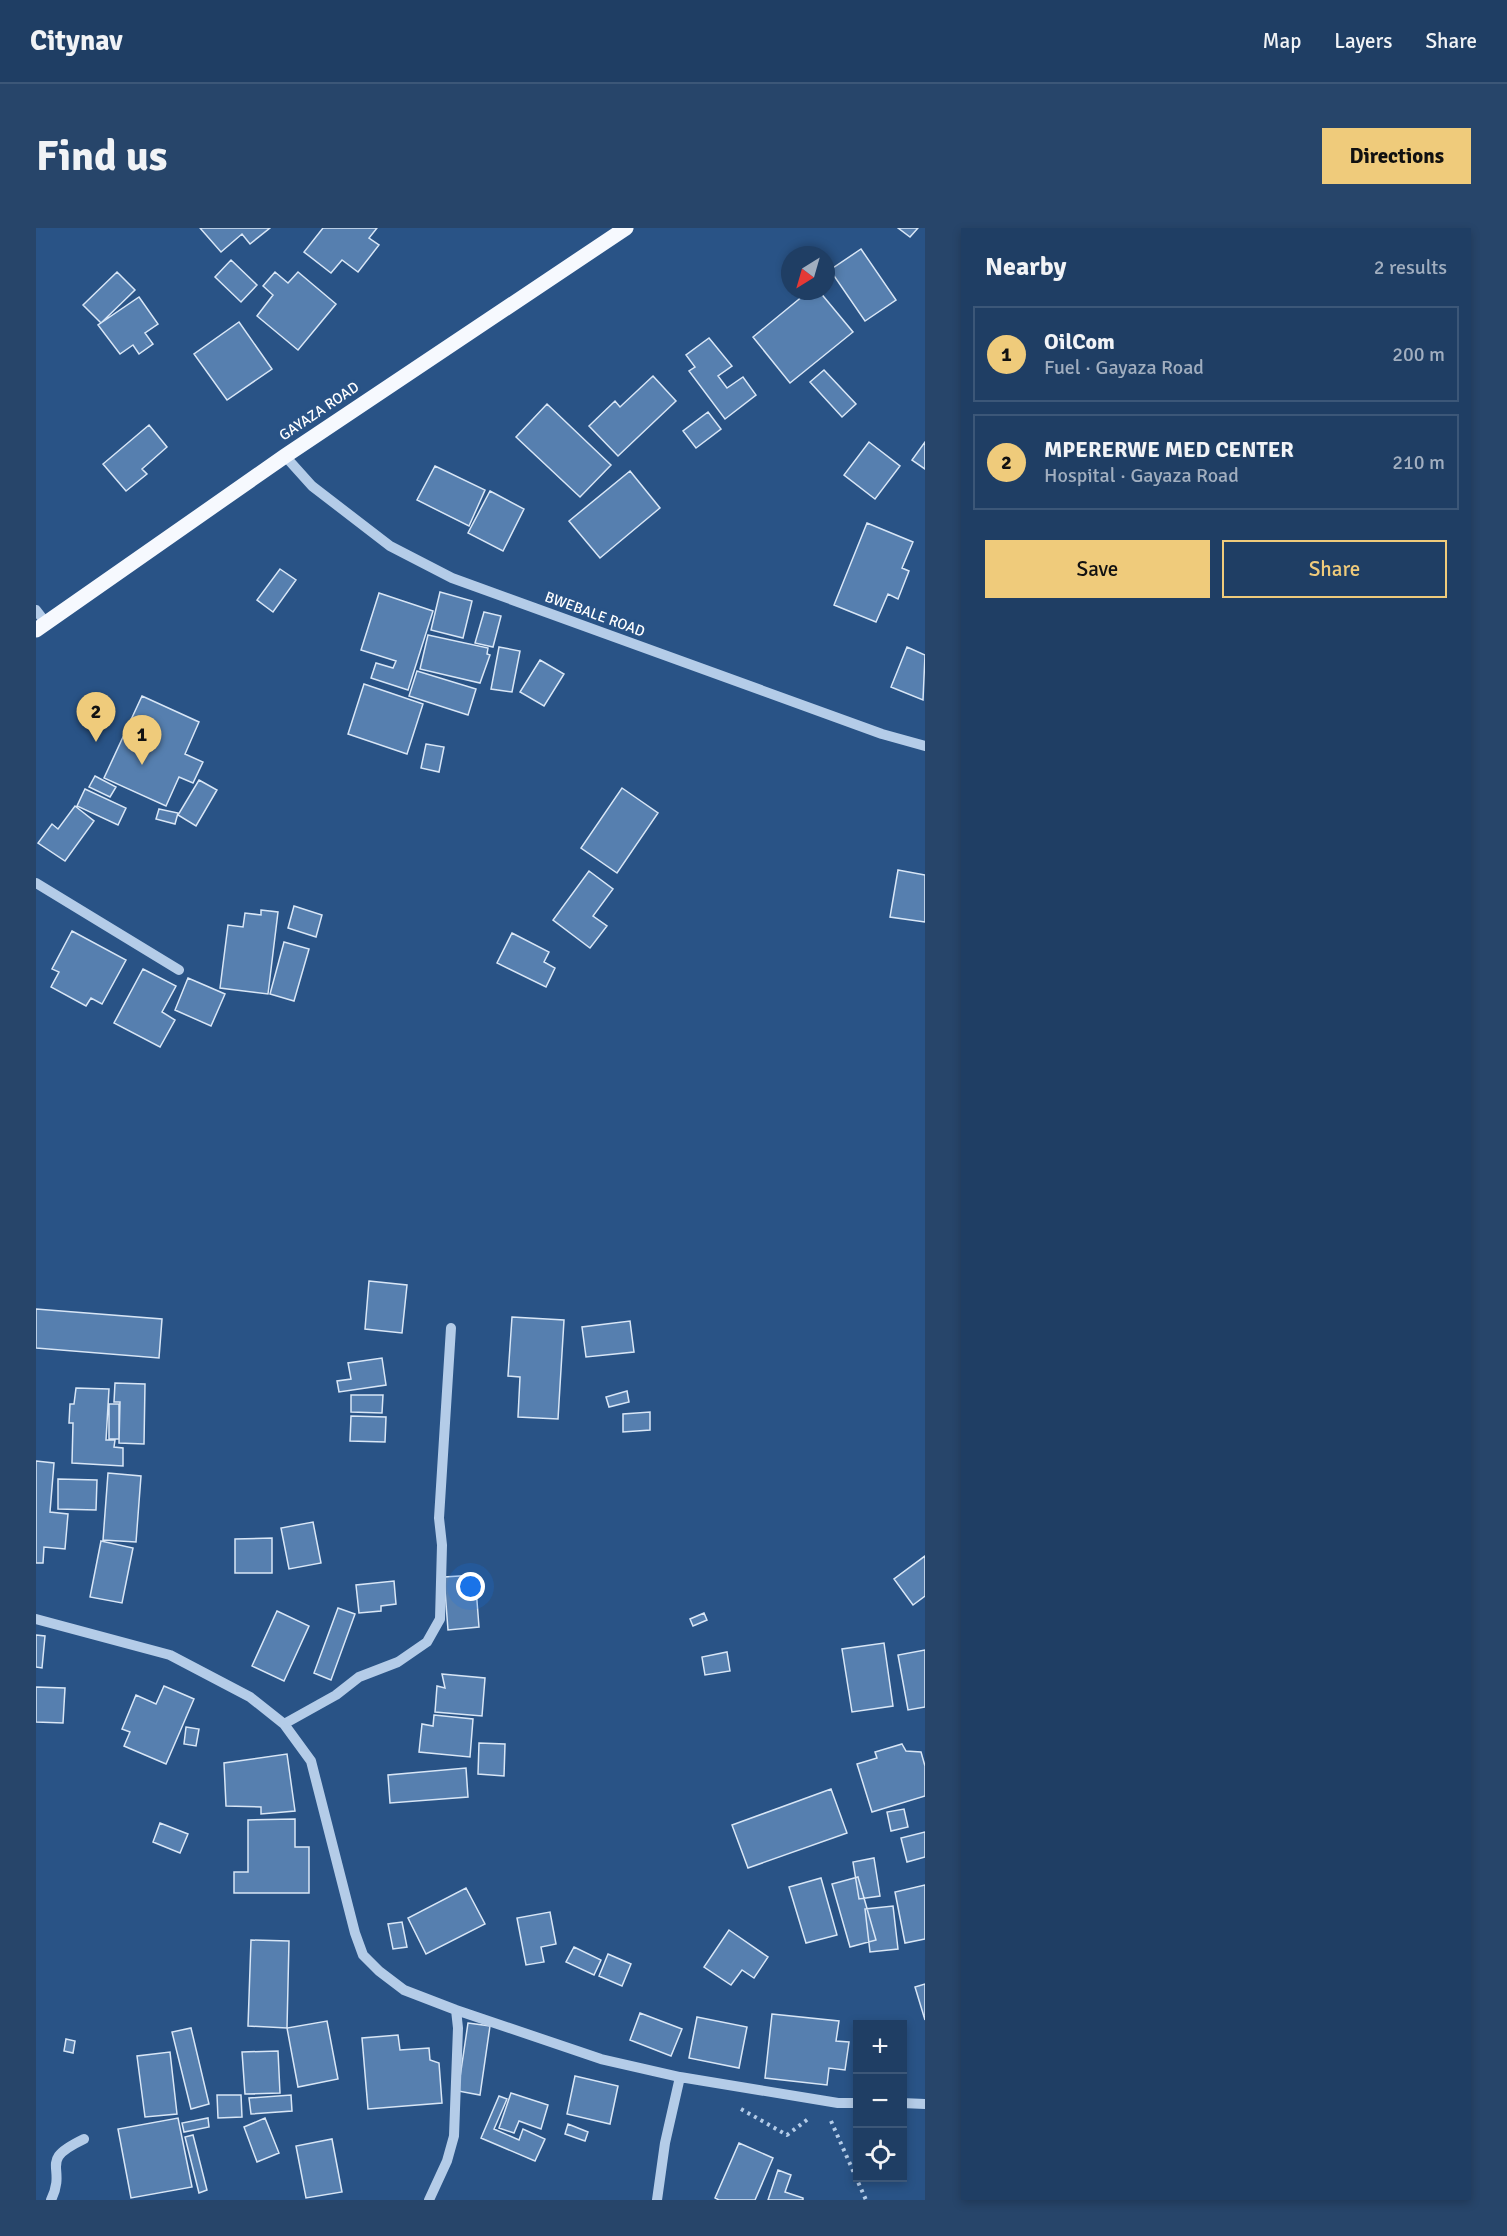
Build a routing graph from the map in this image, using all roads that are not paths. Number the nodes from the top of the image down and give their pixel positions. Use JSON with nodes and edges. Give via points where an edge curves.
{"nodes":[{"id":1,"x":626,"y":228,"type":"edge"},
{"id":2,"x":285,"y":456,"type":"junction"},
{"id":3,"x":36,"y":610,"type":"edge"},
{"id":4,"x":41,"y":626,"type":"edge"},
{"id":5,"x":925,"y":746,"type":"edge"},
{"id":6,"x":36,"y":883,"type":"edge"},
{"id":7,"x":179,"y":970,"type":"dead end"},
{"id":8,"x":451,"y":1328,"type":"dead end"},
{"id":9,"x":36,"y":1619,"type":"edge"},
{"id":10,"x":284,"y":1724,"type":"junction"},
{"id":11,"x":456,"y":2010,"type":"junction"},
{"id":12,"x":680,"y":2077,"type":"junction"},
{"id":13,"x":853,"y":2103,"type":"edge"},
{"id":14,"x":907,"y":2103,"type":"edge"},
{"id":15,"x":925,"y":2104,"type":"edge"},
{"id":16,"x":84,"y":2139,"type":"dead end"},
{"id":17,"x":51,"y":2200,"type":"edge"},
{"id":18,"x":429,"y":2200,"type":"edge"},
{"id":19,"x":657,"y":2200,"type":"edge"}],
"edges":[{"from":1,"to":2,"type":"main road","name":"GAYAZA ROAD"},
{"from":2,"to":4,"type":"main road","name":"GAYAZA ROAD"},
{"from":2,"to":5,"type":"street","name":"BWEBALE ROAD","via":[[312,486],[390,546],[452,578],[882,734]]},
{"from":3,"to":4,"type":"street"},
{"from":6,"to":7,"type":"street"},
{"from":8,"to":10,"type":"street","via":[[439,1518],[440,1619],[427,1642],[398,1662],[359,1677],[336,1695]]},
{"from":9,"to":10,"type":"street","via":[[170,1655],[250,1697]]},
{"from":10,"to":11,"type":"street","via":[[311,1761],[363,1955],[405,1990]]},
{"from":11,"to":12,"type":"street","via":[[601,2059]]},
{"from":11,"to":18,"type":"street","via":[[454,2136]]},
{"from":12,"to":13,"type":"street"},
{"from":12,"to":19,"type":"street"},
{"from":14,"to":15,"type":"street"},
{"from":16,"to":17,"type":"street","via":[[54,2152],[51,2160],[55,2190]]}]}
